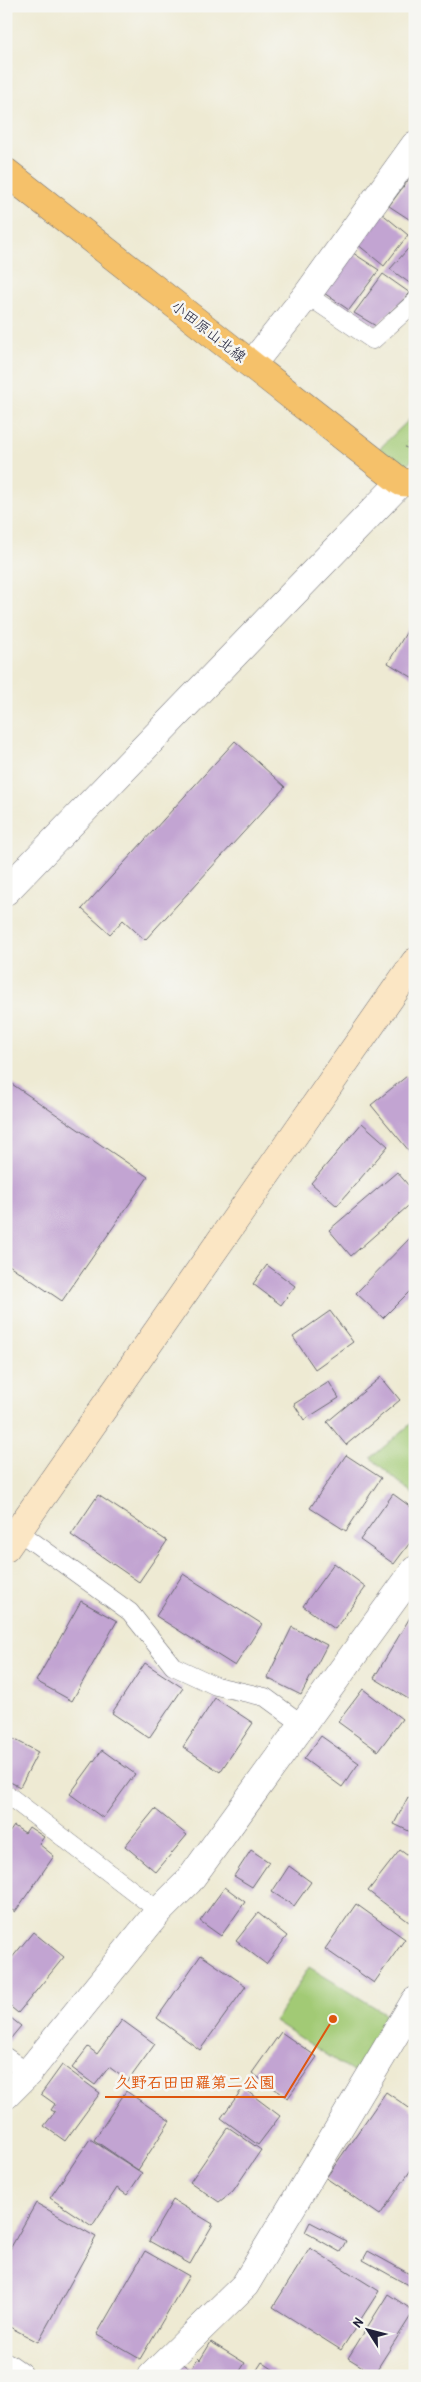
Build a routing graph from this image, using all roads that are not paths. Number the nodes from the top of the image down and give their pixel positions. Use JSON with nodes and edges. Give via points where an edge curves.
{"nodes":[{"id":1,"x":415,"y":145,"type":"edge"},
{"id":2,"x":6,"y":172,"type":"edge"},
{"id":3,"x":307,"y":295,"type":"junction"},
{"id":4,"x":415,"y":302,"type":"edge"},
{"id":5,"x":252,"y":364,"type":"junction"},
{"id":6,"x":408,"y":482,"type":"edge"},
{"id":7,"x":6,"y":891,"type":"edge"},
{"id":8,"x":415,"y":962,"type":"edge"},
{"id":9,"x":12,"y":1540,"type":"edge"},
{"id":10,"x":415,"y":1570,"type":"edge"},
{"id":11,"x":302,"y":1724,"type":"junction"},
{"id":12,"x":9,"y":1796,"type":"dead end"},
{"id":13,"x":159,"y":1910,"type":"junction"},
{"id":14,"x":415,"y":2000,"type":"edge"},
{"id":15,"x":6,"y":2057,"type":"edge"},
{"id":16,"x":28,"y":2073,"type":"junction"},
{"id":17,"x":6,"y":2095,"type":"edge"},
{"id":18,"x":6,"y":2367,"type":"edge"},
{"id":19,"x":19,"y":2376,"type":"edge"},
{"id":20,"x":152,"y":2376,"type":"edge"}],
"edges":[{"from":1,"to":3,"type":"street"},
{"from":2,"to":5,"type":"main road","name":"小田原山北線"},
{"from":3,"to":4,"type":"lane","via":[[373,340]]},
{"from":3,"to":5,"type":"street"},
{"from":5,"to":6,"type":"main road","name":"小田原山北線"},
{"from":6,"to":7,"type":"street"},
{"from":8,"to":9,"type":"street"},
{"from":9,"to":11,"type":"lane","via":[[130,1612],[173,1666],[216,1686],[266,1697]]},
{"from":10,"to":11,"type":"street"},
{"from":11,"to":13,"type":"street","via":[[189,1881]]},
{"from":12,"to":13,"type":"lane"},
{"from":13,"to":16,"type":"street"},
{"from":14,"to":20,"type":"street","via":[[245,2285]]},
{"from":15,"to":16,"type":"lane"},
{"from":16,"to":17,"type":"street"},
{"from":18,"to":19,"type":"street"}]}
